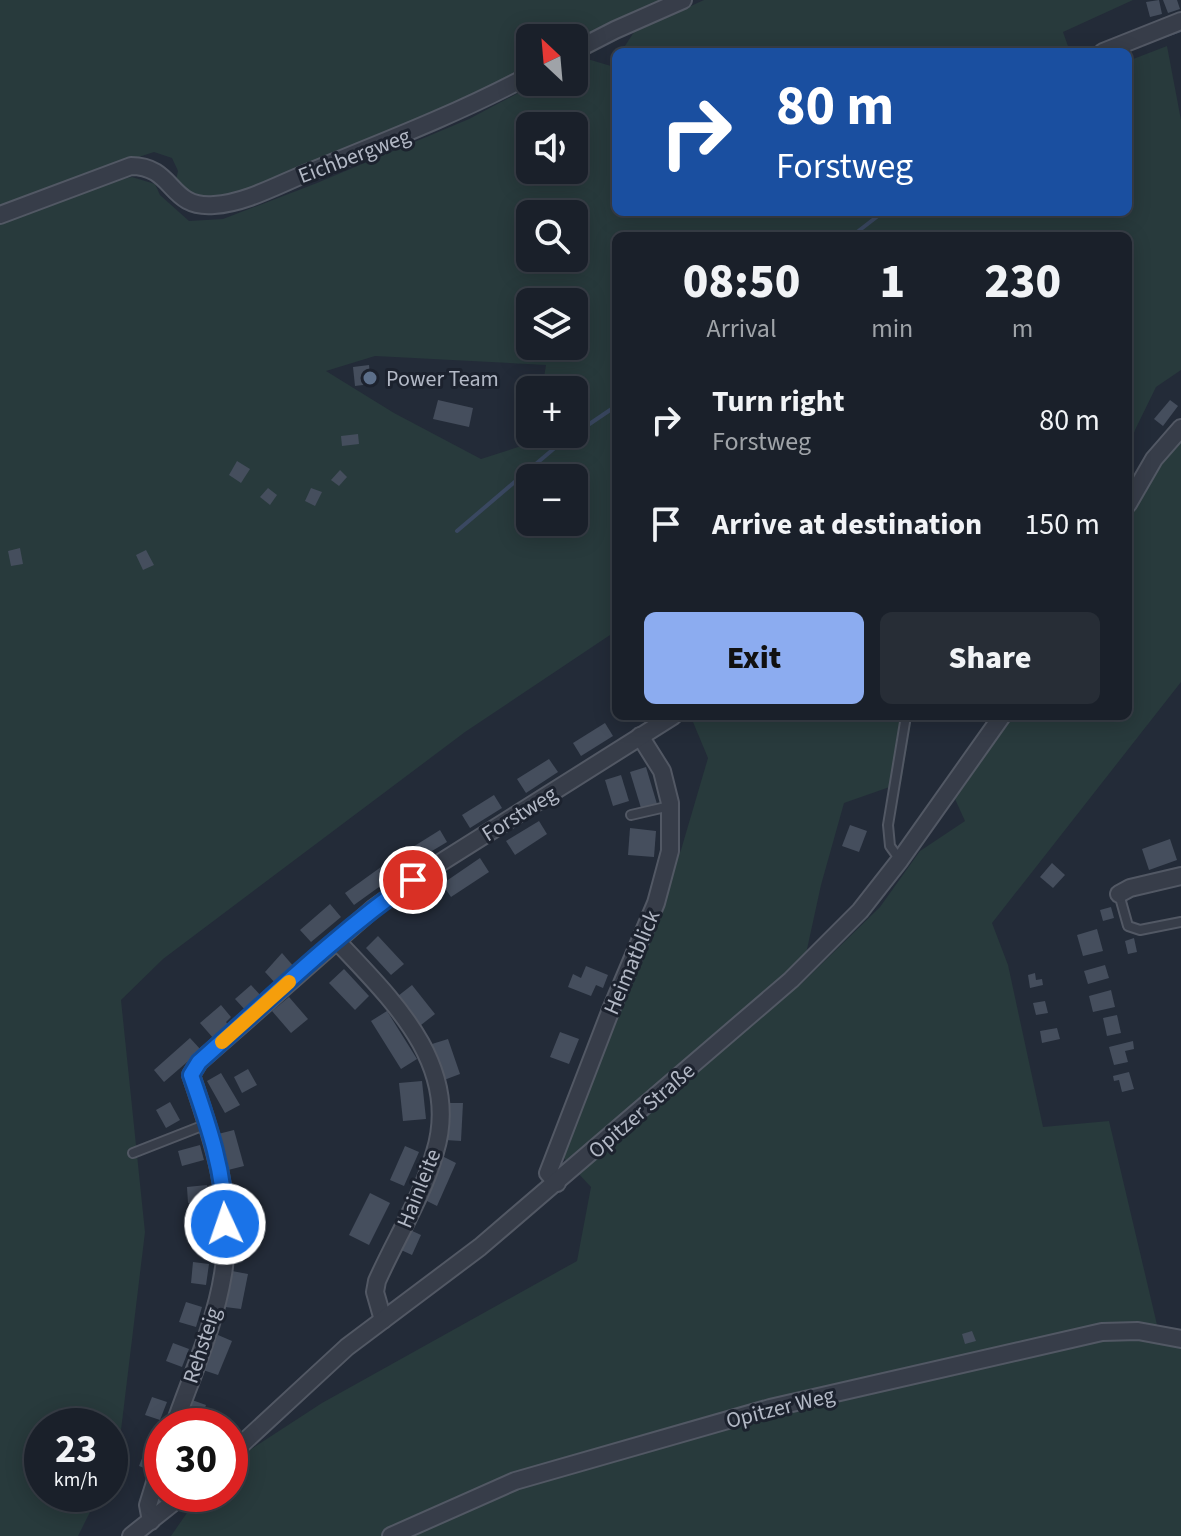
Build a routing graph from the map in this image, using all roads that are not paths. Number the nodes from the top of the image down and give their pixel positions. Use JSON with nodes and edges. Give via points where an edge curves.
{"nodes":[{"id":1,"x":683,"y":0,"type":"edge"},
{"id":2,"x":1181,"y":21,"type":"edge"},
{"id":3,"x":588,"y":44,"type":"edge"},
{"id":4,"x":1113,"y":48,"type":"edge"},
{"id":5,"x":516,"y":82,"type":"edge"},
{"id":6,"x":0,"y":215,"type":"edge"},
{"id":7,"x":1181,"y":428,"type":"edge"},
{"id":8,"x":1132,"y":497,"type":"edge"},
{"id":9,"x":666,"y":720,"type":"edge"},
{"id":10,"x":905,"y":720,"type":"edge"},
{"id":11,"x":999,"y":720,"type":"edge"},
{"id":12,"x":640,"y":736,"type":"junction"},
{"id":13,"x":670,"y":806,"type":"junction"},
{"id":14,"x":631,"y":815,"type":"dead end"},
{"id":15,"x":900,"y":860,"type":"junction"},
{"id":16,"x":1181,"y":876,"type":"edge"},
{"id":17,"x":1119,"y":894,"type":"joint"},
{"id":18,"x":1181,"y":922,"type":"edge"},
{"id":19,"x":336,"y":940,"type":"junction"},
{"id":20,"x":191,"y":1075,"type":"joint"},
{"id":21,"x":208,"y":1124,"type":"junction"},
{"id":22,"x":133,"y":1153,"type":"dead end"},
{"id":23,"x":557,"y":1183,"type":"junction"},
{"id":24,"x":383,"y":1320,"type":"junction"},
{"id":25,"x":1181,"y":1339,"type":"edge"},
{"id":26,"x":180,"y":1408,"type":"edge"},
{"id":27,"x":248,"y":1438,"type":"edge"},
{"id":28,"x":149,"y":1512,"type":"edge"},
{"id":29,"x":162,"y":1512,"type":"edge"},
{"id":30,"x":151,"y":1521,"type":"junction"},
{"id":31,"x":131,"y":1536,"type":"edge"},
{"id":32,"x":391,"y":1536,"type":"edge"}],
"edges":[{"from":1,"to":3,"type":"street"},
{"from":2,"to":4,"type":"street"},
{"from":5,"to":6,"type":"street","name":"Eichbergweg","via":[[421,128],[215,205],[187,202],[163,175],[131,166]]},
{"from":7,"to":8,"type":"street","via":[[1154,459]]},
{"from":9,"to":12,"type":"street","name":"Forstweg"},
{"from":10,"to":15,"type":"lane","via":[[888,825],[890,846]]},
{"from":11,"to":15,"type":"street","name":"Opitzer Straße"},
{"from":12,"to":13,"type":"street","name":"Heimatblick","via":[[662,771]]},
{"from":12,"to":19,"type":"street","name":"Forstweg","via":[[413,880]]},
{"from":13,"to":14,"type":"lane"},
{"from":13,"to":23,"type":"street","name":"Heimatblick","via":[[670,851],[656,903],[548,1173]]},
{"from":15,"to":23,"type":"street","name":"Opitzer Straße","via":[[860,911],[791,980]]},
{"from":16,"to":17,"type":"street"},
{"from":17,"to":18,"type":"lane","via":[[1128,926],[1140,930]]},
{"from":19,"to":20,"type":"street","name":"Forstweg","via":[[199,1062]]},
{"from":19,"to":24,"type":"street","name":"Hainleite","via":[[408,1020],[436,1076],[442,1112],[436,1150],[377,1281]]},
{"from":20,"to":21,"type":"street","name":"Rehsteig"},
{"from":21,"to":22,"type":"lane"},
{"from":21,"to":26,"type":"street","name":"Rehsteig","via":[[225,1197],[223,1274]]},
{"from":23,"to":24,"type":"street","name":"Opitzer Straße"},
{"from":24,"to":27,"type":"street","name":"Opitzer Straße"},
{"from":25,"to":32,"type":"street","name":"Opitzer Weg","via":[[1138,1331],[1102,1332],[770,1408],[515,1481]]},
{"from":28,"to":30,"type":"street"},
{"from":29,"to":30,"type":"street"},
{"from":30,"to":31,"type":"street"}]}
